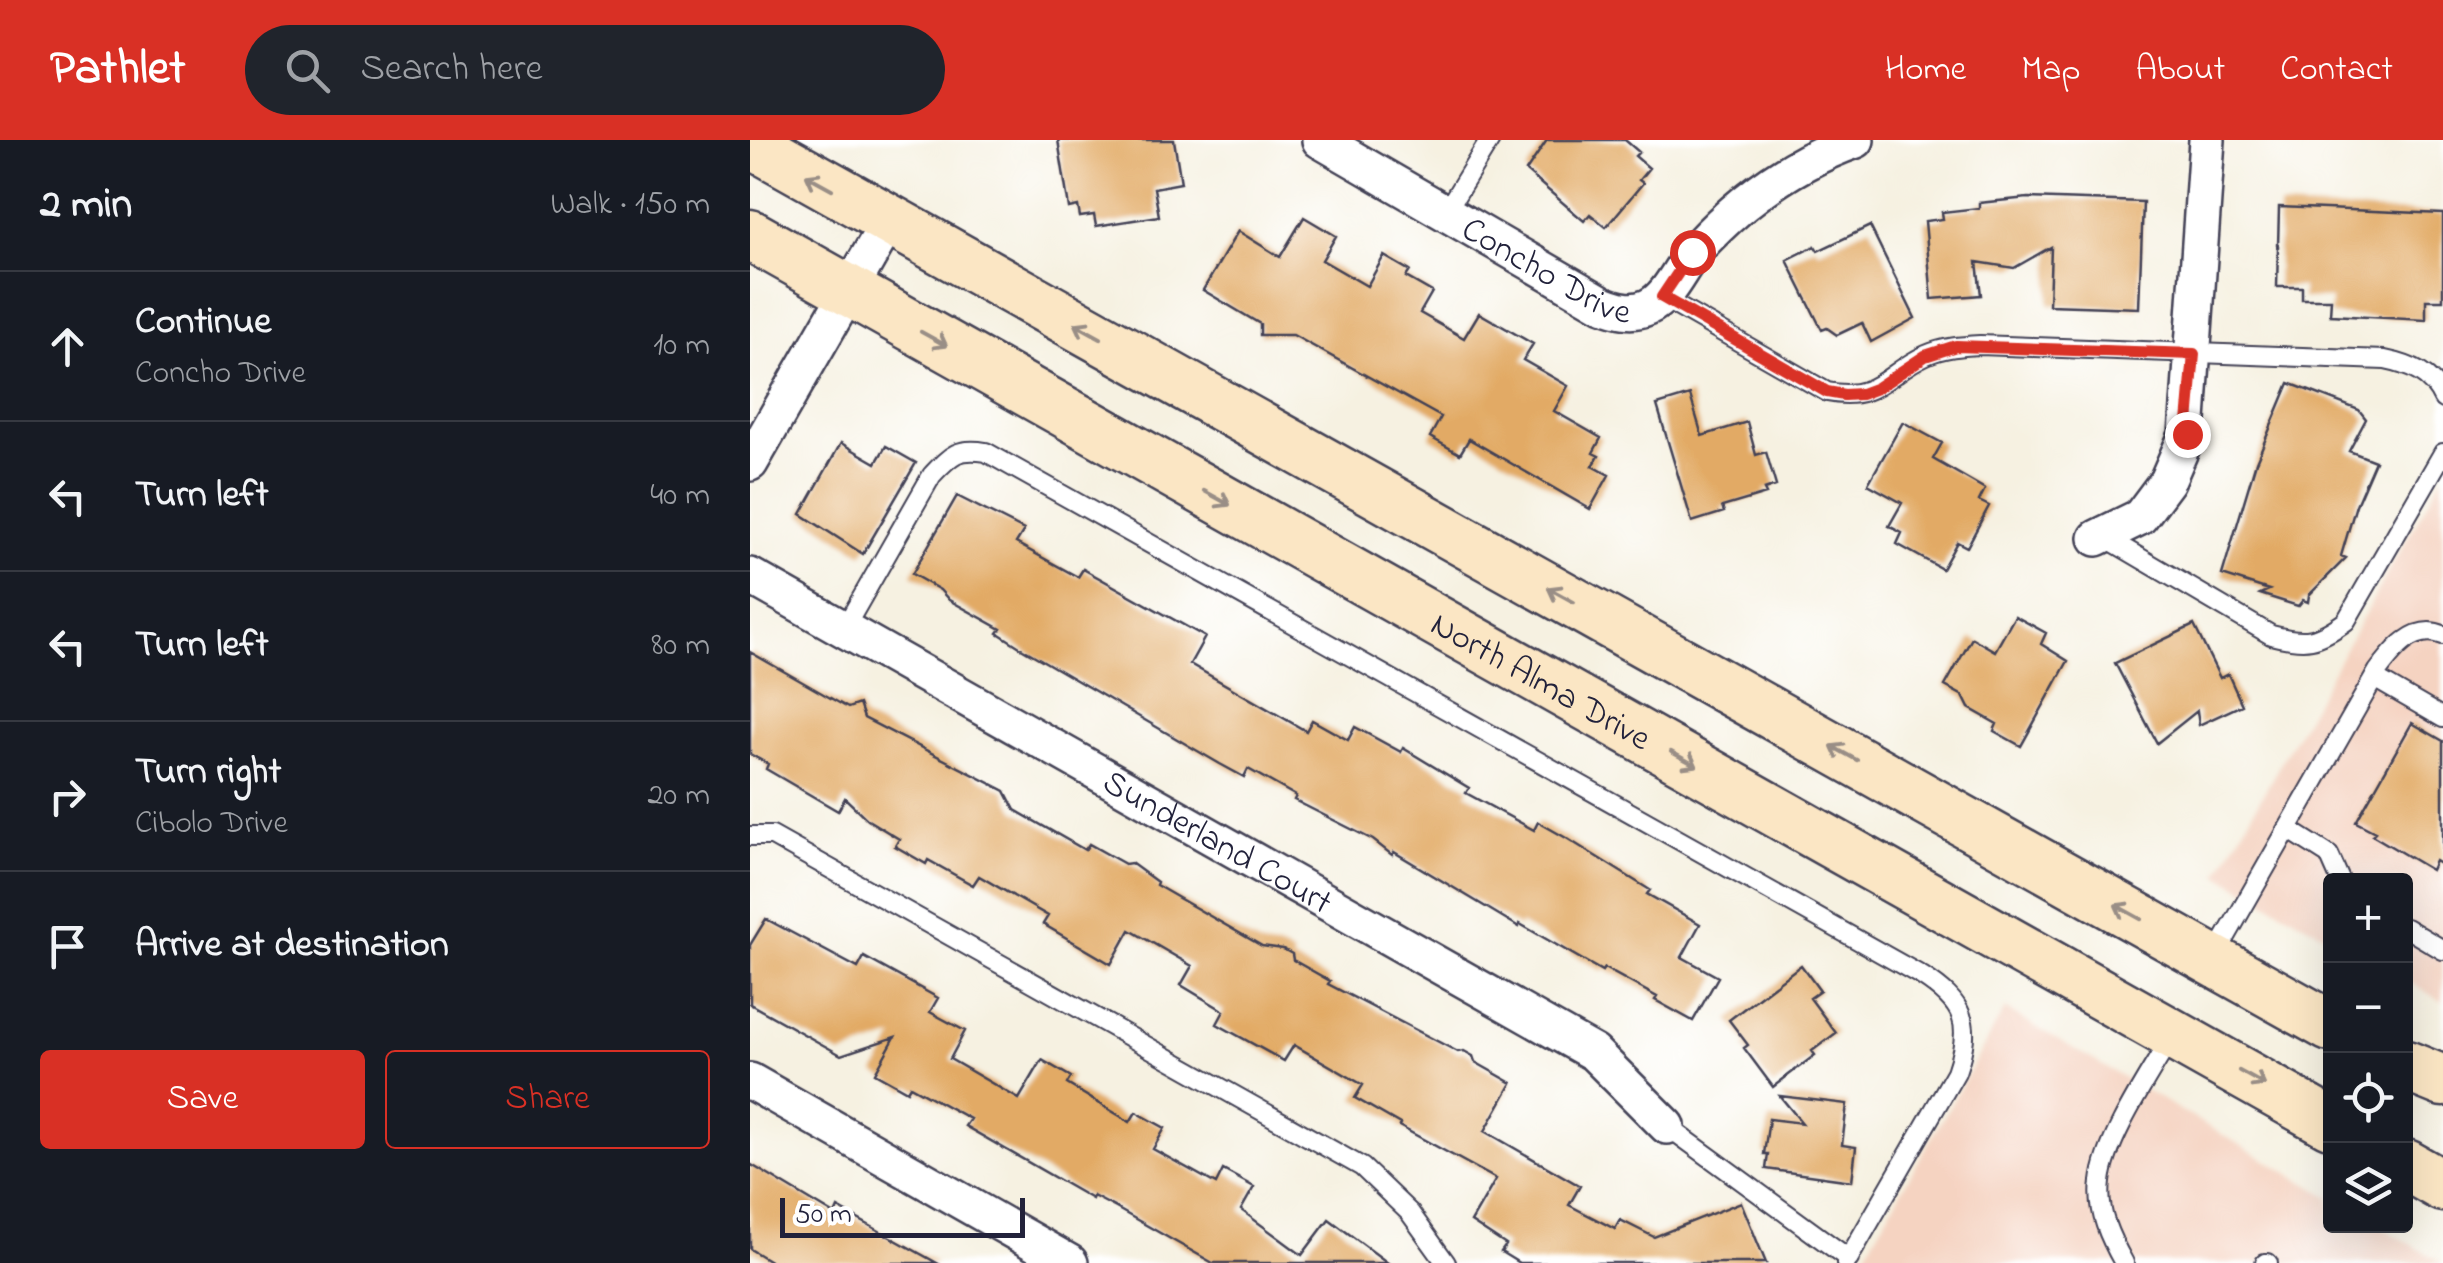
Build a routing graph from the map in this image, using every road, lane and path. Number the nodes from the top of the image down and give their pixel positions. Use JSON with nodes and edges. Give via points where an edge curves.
{"nodes":[{"id":1,"x":1320,"y":140,"type":"edge"},
{"id":2,"x":1490,"y":140,"type":"edge"},
{"id":3,"x":1856,"y":140,"type":"edge"},
{"id":4,"x":2206,"y":140,"type":"edge"},
{"id":5,"x":750,"y":142,"type":"edge"},
{"id":6,"x":1445,"y":212,"type":"junction"},
{"id":7,"x":889,"y":221,"type":"junction"},
{"id":8,"x":750,"y":235,"type":"edge"},
{"id":9,"x":848,"y":291,"type":"junction"},
{"id":10,"x":1662,"y":297,"type":"junction"},
{"id":11,"x":2194,"y":354,"type":"junction"},
{"id":12,"x":2443,"y":399,"type":"edge"},
{"id":13,"x":2443,"y":454,"type":"edge"},
{"id":14,"x":750,"y":463,"type":"edge"},
{"id":15,"x":2100,"y":537,"type":"joint"},
{"id":16,"x":750,"y":576,"type":"edge"},
{"id":17,"x":844,"y":629,"type":"junction"},
{"id":18,"x":2443,"y":635,"type":"edge"},
{"id":19,"x":2374,"y":678,"type":"junction"},
{"id":20,"x":2443,"y":718,"type":"edge"},
{"id":21,"x":2288,"y":829,"type":"junction"},
{"id":22,"x":750,"y":836,"type":"edge"},
{"id":23,"x":2337,"y":873,"type":"edge"},
{"id":24,"x":2413,"y":932,"type":"edge"},
{"id":25,"x":2443,"y":950,"type":"edge"},
{"id":26,"x":2213,"y":960,"type":"junction"},
{"id":27,"x":2323,"y":1022,"type":"edge"},
{"id":28,"x":2173,"y":1034,"type":"junction"},
{"id":29,"x":2413,"y":1069,"type":"edge"},
{"id":30,"x":750,"y":1081,"type":"edge"},
{"id":31,"x":2443,"y":1081,"type":"edge"},
{"id":32,"x":2323,"y":1119,"type":"edge"},
{"id":33,"x":1668,"y":1126,"type":"joint"},
{"id":34,"x":2413,"y":1169,"type":"edge"},
{"id":35,"x":2443,"y":1186,"type":"edge"},
{"id":36,"x":1848,"y":1261,"type":"edge"},
{"id":37,"x":1070,"y":1263,"type":"edge"},
{"id":38,"x":1446,"y":1263,"type":"edge"},
{"id":39,"x":2124,"y":1263,"type":"edge"}],
"edges":[{"from":1,"to":6,"type":"street","name":"Concho Drive"},
{"from":2,"to":6,"type":"lane"},
{"from":3,"to":10,"type":"street","name":"Concho Drive","via":[[1758,190],[1692,252]]},
{"from":4,"to":11,"type":"street"},
{"from":7,"to":5,"type":"main road","one_way":true},
{"from":6,"to":10,"type":"street","name":"Concho Drive","via":[[1617,310],[1649,307]]},
{"from":7,"to":9,"type":"street"},
{"from":26,"to":7,"type":"main road","one_way":true},
{"from":8,"to":9,"type":"main road","name":"North Alma Drive"},
{"from":9,"to":14,"type":"street"},
{"from":9,"to":28,"type":"main road","name":"North Alma Drive","one_way":true},
{"from":10,"to":11,"type":"lane","via":[[1827,392],[1844,395],[1877,388],[1925,356],[1956,346]]},
{"from":11,"to":12,"type":"lane","via":[[2384,360],[2426,375]]},
{"from":11,"to":15,"type":"street","via":[[2187,434],[2167,481],[2140,517]]},
{"from":13,"to":15,"type":"lane","via":[[2346,621],[2324,637],[2298,642],[2271,635]]},
{"from":16,"to":17,"type":"street","name":"Sunderland Court"},
{"from":17,"to":33,"type":"street","name":"Sunderland Court","via":[[1594,1054]]},
{"from":17,"to":36,"type":"lane","via":[[932,475],[966,448],[986,452],[1922,976],[1962,1010],[1965,1046]]},
{"from":18,"to":19,"type":"lane","via":[[2412,636]]},
{"from":19,"to":20,"type":"lane"},
{"from":19,"to":21,"type":"lane"},
{"from":21,"to":23,"type":"lane","via":[[2328,855]]},
{"from":21,"to":26,"type":"lane"},
{"from":22,"to":38,"type":"lane","via":[[772,836],[1362,1167],[1410,1213]]},
{"from":24,"to":25,"type":"lane"},
{"from":26,"to":27,"type":"main road"},
{"from":26,"to":28,"type":"main road"},
{"from":28,"to":32,"type":"main road","name":"North Alma Drive","one_way":true},
{"from":28,"to":39,"type":"lane","via":[[2110,1150],[2100,1182],[2107,1232]]},
{"from":29,"to":31,"type":"main road"},
{"from":30,"to":37,"type":"street"},
{"from":33,"to":36,"type":"lane"},
{"from":34,"to":35,"type":"main road"}]}
